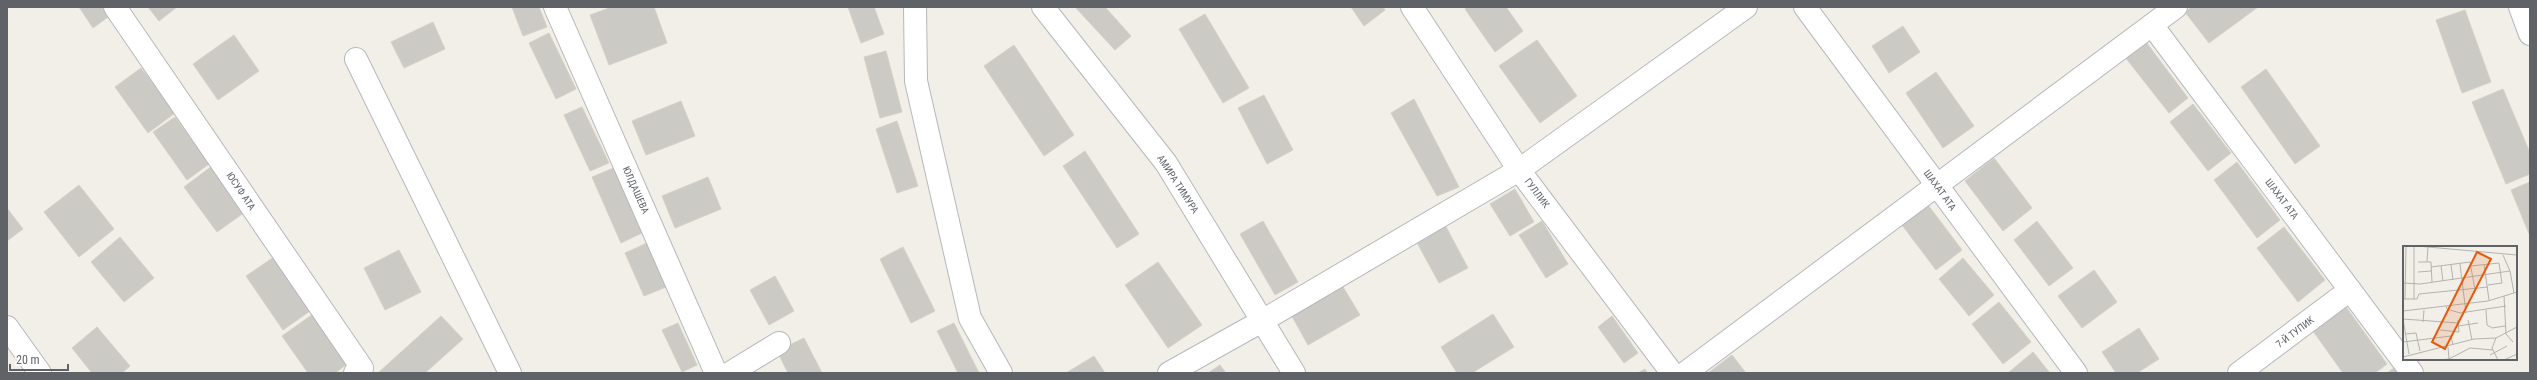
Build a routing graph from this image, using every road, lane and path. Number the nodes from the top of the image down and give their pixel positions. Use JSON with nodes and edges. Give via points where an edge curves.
{"nodes":[{"id":1,"x":115,"y":7,"type":"edge"},
{"id":2,"x":555,"y":7,"type":"edge"},
{"id":3,"x":915,"y":7,"type":"edge"},
{"id":4,"x":1043,"y":7,"type":"edge"},
{"id":5,"x":1412,"y":7,"type":"edge"},
{"id":6,"x":1746,"y":7,"type":"edge"},
{"id":7,"x":1805,"y":7,"type":"edge"},
{"id":8,"x":2176,"y":7,"type":"edge"},
{"id":9,"x":2520,"y":7,"type":"edge"},
{"id":10,"x":2152,"y":25,"type":"junction"},
{"id":11,"x":2530,"y":34,"type":"edge"},
{"id":12,"x":356,"y":59,"type":"dead end"},
{"id":13,"x":1519,"y":170,"type":"junction"},
{"id":14,"x":1936,"y":185,"type":"junction"},
{"id":15,"x":2350,"y":290,"type":"junction"},
{"id":16,"x":1262,"y":321,"type":"junction"},
{"id":17,"x":7,"y":327,"type":"edge"},
{"id":18,"x":778,"y":343,"type":"dead end"},
{"id":19,"x":40,"y":373,"type":"edge"},
{"id":20,"x":355,"y":373,"type":"edge"},
{"id":21,"x":510,"y":373,"type":"edge"},
{"id":22,"x":716,"y":373,"type":"edge"},
{"id":23,"x":730,"y":373,"type":"edge"},
{"id":24,"x":1001,"y":373,"type":"edge"},
{"id":25,"x":1169,"y":373,"type":"edge"},
{"id":26,"x":1294,"y":373,"type":"edge"},
{"id":27,"x":1672,"y":373,"type":"edge"},
{"id":28,"x":1685,"y":373,"type":"edge"},
{"id":29,"x":2076,"y":373,"type":"edge"},
{"id":30,"x":2239,"y":373,"type":"edge"},
{"id":31,"x":2412,"y":373,"type":"edge"}],
"edges":[{"from":1,"to":20,"type":"street","name":"ЮСУФ АТА","via":[[362,368]]},
{"from":2,"to":22,"type":"street","name":"ЮЛДАШЕВА"},
{"from":3,"to":24,"type":"street","via":[[916,81],[970,318]]},
{"from":4,"to":16,"type":"street","name":"АМИРА ТИМУРА","via":[[1166,163]]},
{"from":5,"to":13,"type":"street","name":"ГУЛЛИК"},
{"from":6,"to":13,"type":"street"},
{"from":7,"to":14,"type":"street","name":"ШАХАТ АТА"},
{"from":8,"to":10,"type":"street"},
{"from":9,"to":11,"type":"street"},
{"from":10,"to":14,"type":"street"},
{"from":10,"to":15,"type":"street","name":"ШАХАТ АТА"},
{"from":12,"to":21,"type":"street"},
{"from":13,"to":16,"type":"street"},
{"from":13,"to":27,"type":"street","name":"ГУЛЛИК"},
{"from":14,"to":28,"type":"street"},
{"from":14,"to":29,"type":"street","name":"ШАХАТ АТА"},
{"from":15,"to":30,"type":"street","name":"7-Й ТУПИК"},
{"from":15,"to":31,"type":"street","name":"ШАХАТ АТА"},
{"from":16,"to":25,"type":"street"},
{"from":16,"to":26,"type":"street","name":"АМИРА ТИМУРА"},
{"from":17,"to":19,"type":"street"},
{"from":18,"to":23,"type":"street"}]}
